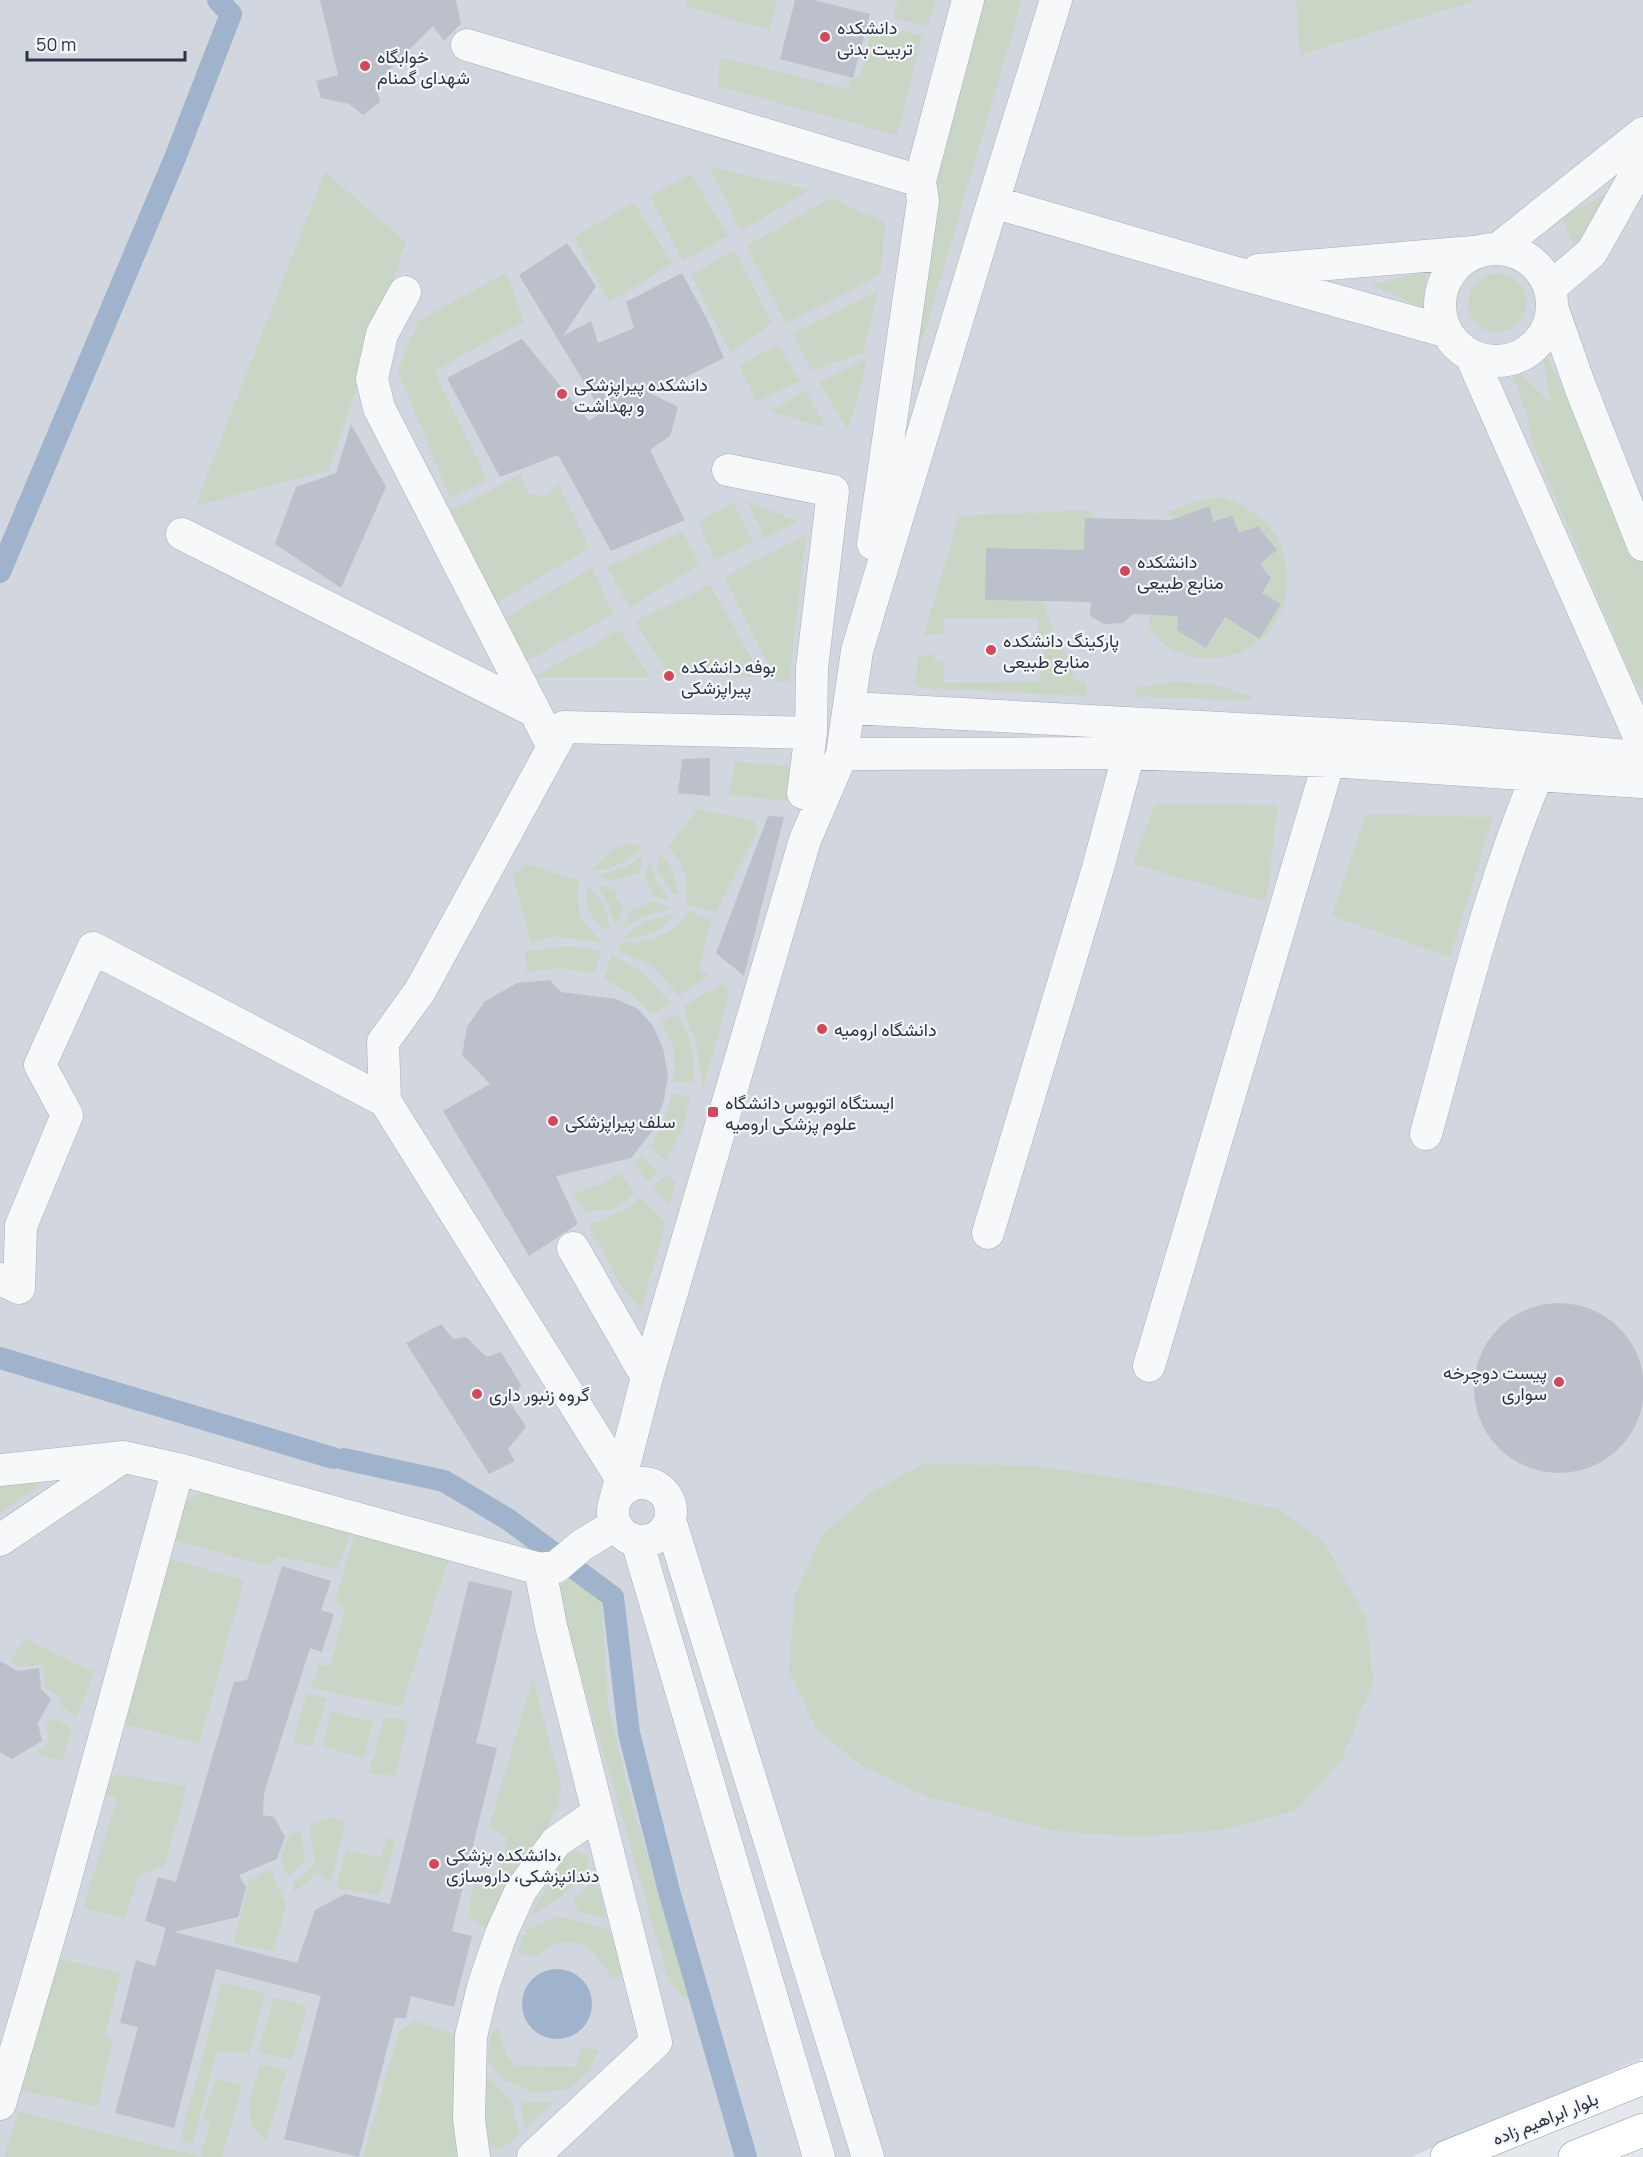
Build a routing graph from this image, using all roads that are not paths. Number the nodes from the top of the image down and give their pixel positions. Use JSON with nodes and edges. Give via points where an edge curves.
{"nodes":[{"id":1,"x":968,"y":0,"type":"edge"},
{"id":2,"x":1056,"y":0,"type":"edge"},
{"id":3,"x":467,"y":45,"type":"dead end"},
{"id":4,"x":1643,"y":133,"type":"edge"},
{"id":5,"x":1643,"y":162,"type":"edge"},
{"id":6,"x":920,"y":181,"type":"junction"},
{"id":7,"x":993,"y":202,"type":"junction"},
{"id":8,"x":1486,"y":250,"type":"junction"},
{"id":9,"x":1230,"y":271,"type":"junction"},
{"id":10,"x":405,"y":292,"type":"dead end"},
{"id":11,"x":1551,"y":297,"type":"junction"},
{"id":12,"x":1445,"y":330,"type":"junction"},
{"id":13,"x":1471,"y":356,"type":"junction"},
{"id":14,"x":728,"y":470,"type":"dead end"},
{"id":15,"x":182,"y":534,"type":"dead end"},
{"id":16,"x":1643,"y":545,"type":"edge"},
{"id":17,"x":857,"y":651,"type":"junction"},
{"id":18,"x":851,"y":708,"type":"junction"},
{"id":19,"x":902,"y":710,"type":"junction"},
{"id":20,"x":534,"y":711,"type":"junction"},
{"id":21,"x":811,"y":733,"type":"junction"},
{"id":22,"x":553,"y":747,"type":"junction"},
{"id":23,"x":1129,"y":753,"type":"junction"},
{"id":24,"x":842,"y":754,"type":"junction"},
{"id":25,"x":900,"y":754,"type":"junction"},
{"id":26,"x":1329,"y":760,"type":"junction"},
{"id":27,"x":1642,"y":763,"type":"edge"},
{"id":28,"x":1537,"y":776,"type":"junction"},
{"id":29,"x":822,"y":799,"type":"junction"},
{"id":30,"x":805,"y":840,"type":"junction"},
{"id":31,"x":385,"y":1101,"type":"junction"},
{"id":32,"x":1426,"y":1134,"type":"dead end"},
{"id":33,"x":988,"y":1233,"type":"dead end"},
{"id":34,"x":573,"y":1248,"type":"dead end"},
{"id":35,"x":0,"y":1279,"type":"edge"},
{"id":36,"x":1149,"y":1366,"type":"dead end"},
{"id":37,"x":647,"y":1377,"type":"junction"},
{"id":38,"x":124,"y":1456,"type":"junction"},
{"id":39,"x":178,"y":1469,"type":"junction"},
{"id":40,"x":0,"y":1470,"type":"edge"},
{"id":41,"x":622,"y":1510,"type":"junction"},
{"id":42,"x":670,"y":1520,"type":"junction"},
{"id":43,"x":0,"y":1540,"type":"edge"},
{"id":44,"x":540,"y":1569,"type":"junction"},
{"id":45,"x":598,"y":1813,"type":"junction"},
{"id":46,"x":1643,"y":2078,"type":"edge"},
{"id":47,"x":0,"y":2104,"type":"edge"},
{"id":48,"x":1643,"y":2130,"type":"edge"},
{"id":49,"x":474,"y":2157,"type":"edge"},
{"id":50,"x":532,"y":2157,"type":"edge"},
{"id":51,"x":819,"y":2157,"type":"edge"},
{"id":52,"x":868,"y":2157,"type":"edge"},
{"id":53,"x":1447,"y":2157,"type":"edge"},
{"id":54,"x":1575,"y":2157,"type":"edge"}],
"edges":[{"from":1,"to":6,"type":"street"},
{"from":2,"to":7,"type":"street"},
{"from":3,"to":6,"type":"street"},
{"from":4,"to":8,"type":"street"},
{"from":5,"to":11,"type":"street","via":[[1592,252]]},
{"from":6,"to":17,"type":"street","via":[[923,201]]},
{"from":7,"to":9,"type":"street"},
{"from":7,"to":17,"type":"street"},
{"from":8,"to":9,"type":"street","via":[[1340,265]]},
{"from":8,"to":11,"type":"street","via":[[1516,251],[1531,260],[1543,272]]},
{"from":8,"to":12,"type":"street","via":[[1458,262],[1446,277],[1440,294]]},
{"from":9,"to":12,"type":"street"},
{"from":10,"to":20,"type":"street","via":[[382,334],[372,379],[379,408]]},
{"from":11,"to":13,"type":"street","via":[[1549,325],[1525,353],[1508,360],[1489,361]]},
{"from":11,"to":16,"type":"street","via":[[1581,389]]},
{"from":12,"to":13,"type":"street"},
{"from":13,"to":27,"type":"street"},
{"from":14,"to":21,"type":"street","via":[[833,491],[812,668]]},
{"from":15,"to":20,"type":"street"},
{"from":17,"to":18,"type":"street"},
{"from":17,"to":19,"type":"street","via":[[871,695]]},
{"from":18,"to":19,"type":"street"},
{"from":18,"to":24,"type":"street"},
{"from":19,"to":27,"type":"street","via":[[1441,740]]},
{"from":20,"to":22,"type":"street"},
{"from":21,"to":22,"type":"street","via":[[564,727]]},
{"from":21,"to":29,"type":"street","via":[[803,793]]},
{"from":22,"to":31,"type":"street","via":[[420,991],[383,1042]]},
{"from":23,"to":25,"type":"street"},
{"from":23,"to":26,"type":"street"},
{"from":23,"to":33,"type":"street"},
{"from":24,"to":25,"type":"street"},
{"from":24,"to":29,"type":"street"},
{"from":25,"to":30,"type":"street","via":[[855,774]]},
{"from":26,"to":28,"type":"street"},
{"from":26,"to":36,"type":"street"},
{"from":27,"to":28,"type":"street"},
{"from":28,"to":32,"type":"street","via":[[1471,972]]},
{"from":29,"to":30,"type":"street"},
{"from":30,"to":37,"type":"street"},
{"from":31,"to":35,"type":"street","via":[[93,948],[40,1065],[67,1115],[21,1226],[19,1287]]},
{"from":31,"to":41,"type":"street"},
{"from":34,"to":37,"type":"street"},
{"from":37,"to":41,"type":"street"},
{"from":38,"to":39,"type":"street"},
{"from":38,"to":40,"type":"street"},
{"from":38,"to":43,"type":"street"},
{"from":39,"to":44,"type":"street"},
{"from":39,"to":47,"type":"street"},
{"from":41,"to":42,"type":"street","via":[[651,1540],[663,1532]]},
{"from":41,"to":42,"type":"street","via":[[626,1486],[639,1482],[653,1484],[665,1493],[671,1505]]},
{"from":41,"to":44,"type":"street","via":[[556,1567]]},
{"from":41,"to":51,"type":"street"},
{"from":42,"to":52,"type":"street"},
{"from":44,"to":45,"type":"street"},
{"from":45,"to":49,"type":"street","via":[[556,1842],[521,1890],[501,1934],[471,2036],[469,2119]]},
{"from":45,"to":50,"type":"street","via":[[656,2042]]},
{"from":46,"to":53,"type":"highway","name":"بلوار ابراهیم زاده"},
{"from":48,"to":54,"type":"highway"}]}
